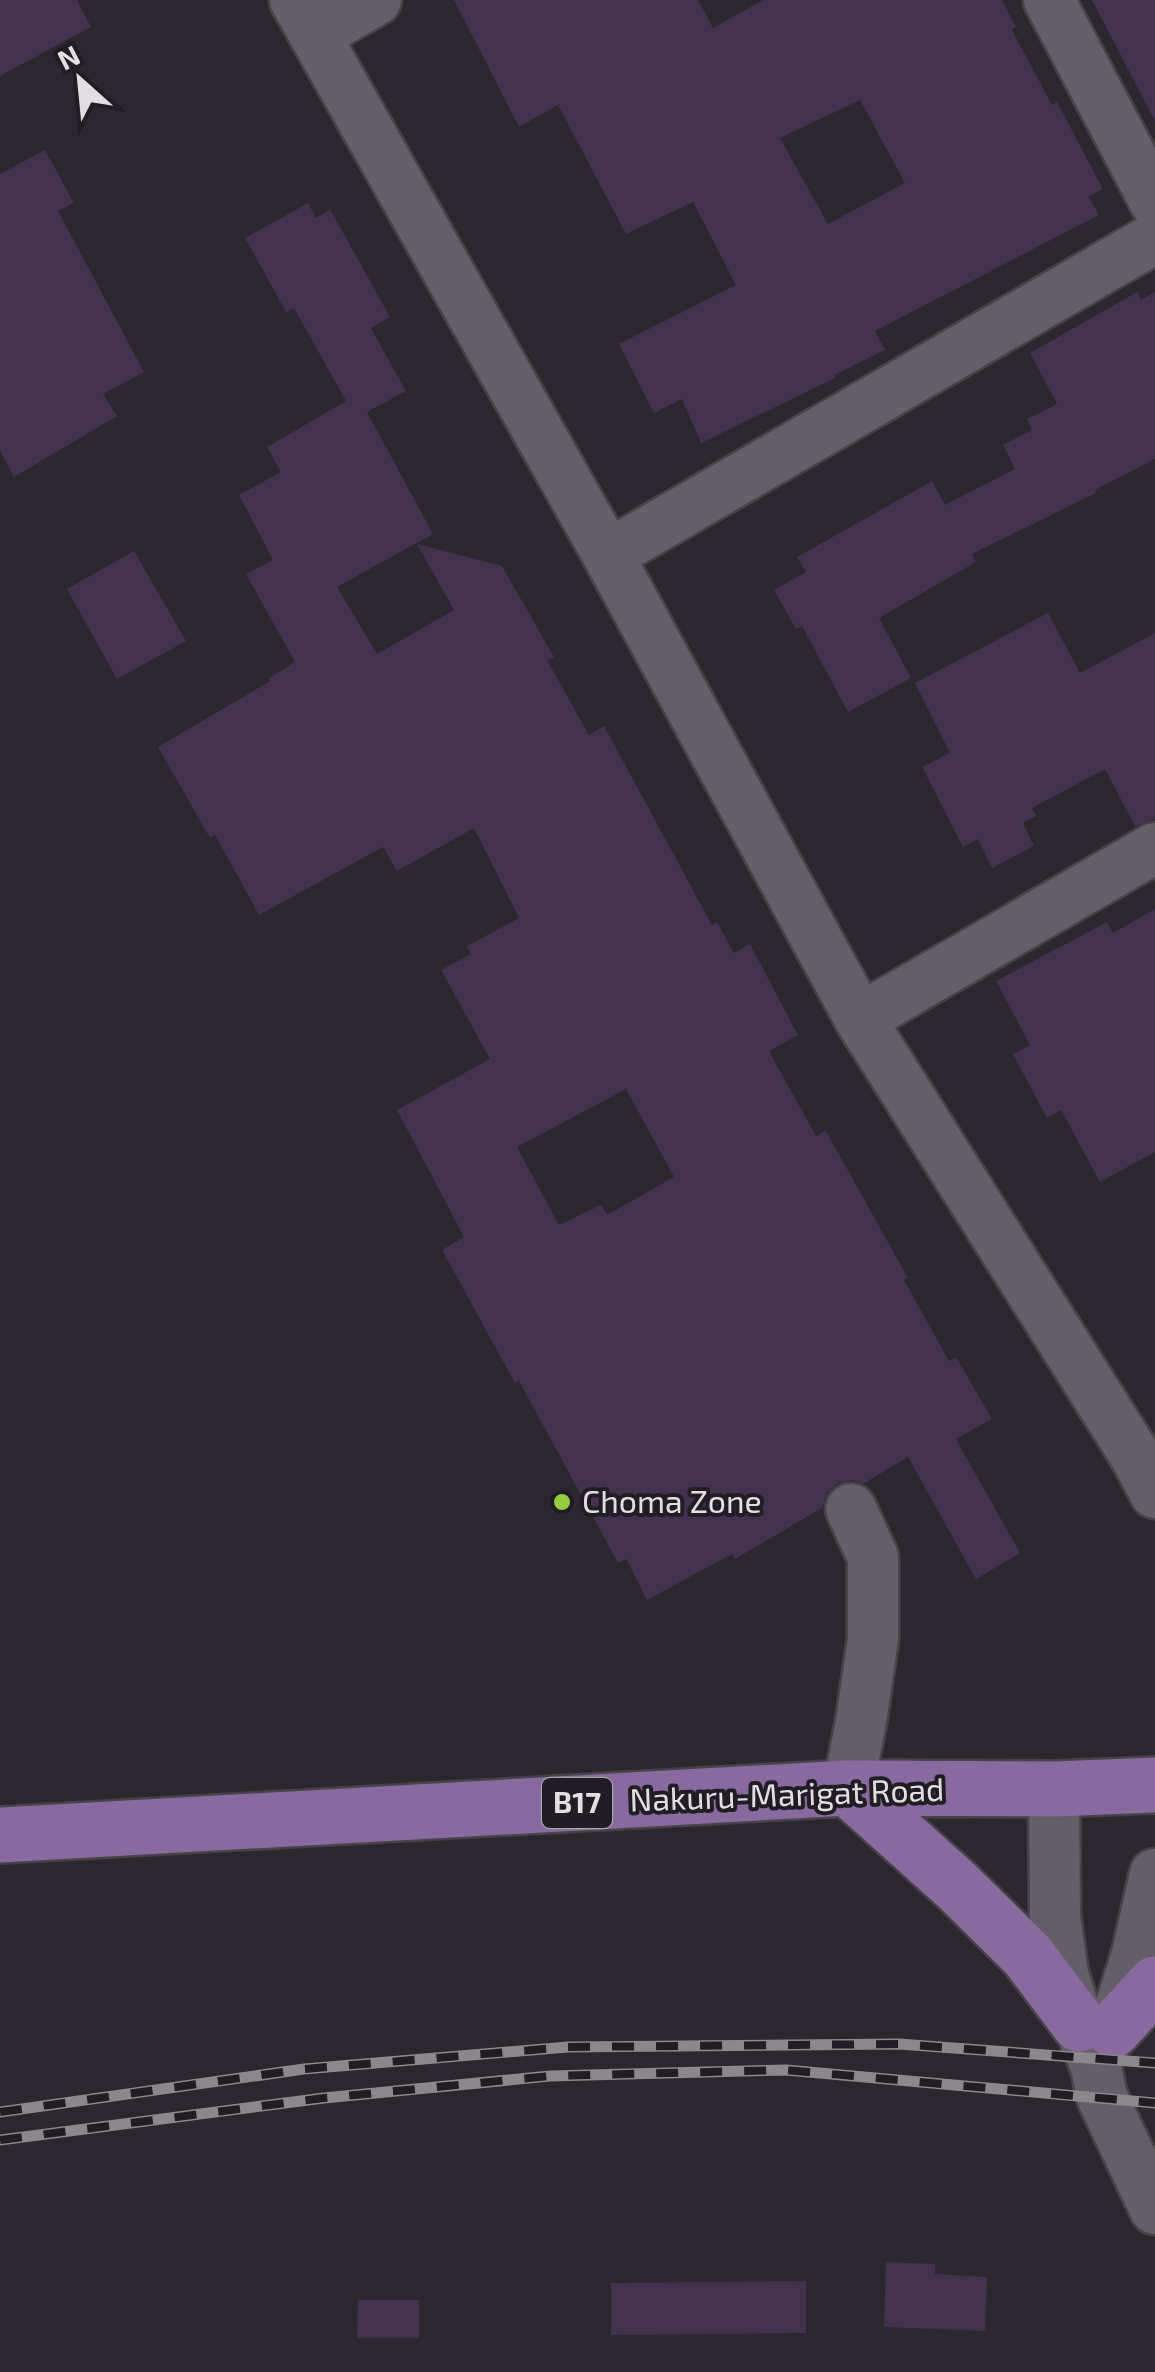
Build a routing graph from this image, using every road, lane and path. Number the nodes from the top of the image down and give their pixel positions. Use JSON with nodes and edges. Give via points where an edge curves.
{"nodes":[{"id":1,"x":376,"y":0,"type":"edge"},
{"id":2,"x":1049,"y":0,"type":"edge"},
{"id":3,"x":305,"y":18,"type":"edge"},
{"id":4,"x":1155,"y":202,"type":"edge"},
{"id":5,"x":1155,"y":238,"type":"edge"},
{"id":6,"x":608,"y":555,"type":"junction"},
{"id":7,"x":1155,"y":848,"type":"edge"},
{"id":8,"x":860,"y":1019,"type":"junction"},
{"id":9,"x":1149,"y":1466,"type":"edge"},
{"id":10,"x":851,"y":1509,"type":"dead end"},
{"id":11,"x":1155,"y":1785,"type":"edge"},
{"id":12,"x":848,"y":1788,"type":"junction"},
{"id":13,"x":1054,"y":1788,"type":"junction"},
{"id":14,"x":0,"y":1835,"type":"edge"},
{"id":15,"x":1155,"y":1874,"type":"edge"},
{"id":16,"x":1155,"y":1984,"type":"edge"},
{"id":17,"x":1096,"y":2041,"type":"junction"},
{"id":18,"x":1155,"y":2209,"type":"edge"}],
"edges":[{"from":1,"to":3,"type":"street"},
{"from":2,"to":4,"type":"street"},
{"from":3,"to":6,"type":"street"},
{"from":5,"to":6,"type":"street"},
{"from":6,"to":8,"type":"street"},
{"from":7,"to":8,"type":"street"},
{"from":8,"to":9,"type":"street"},
{"from":10,"to":12,"type":"street","via":[[873,1557],[873,1606]]},
{"from":11,"to":13,"type":"main road","name":"Nakuru-Marigat Road","number":"B17"},
{"from":12,"to":13,"type":"main road","name":"Nakuru-Marigat Road","number":"B17"},
{"from":12,"to":14,"type":"main road","name":"Nakuru-Marigat Road","number":"B17"},
{"from":12,"to":17,"type":"main road","via":[[1028,1956]]},
{"from":13,"to":17,"type":"street","via":[[1063,1974]]},
{"from":15,"to":17,"type":"street","via":[[1145,1923]]},
{"from":16,"to":17,"type":"main road"},
{"from":17,"to":18,"type":"street","via":[[1102,2097]]}]}
